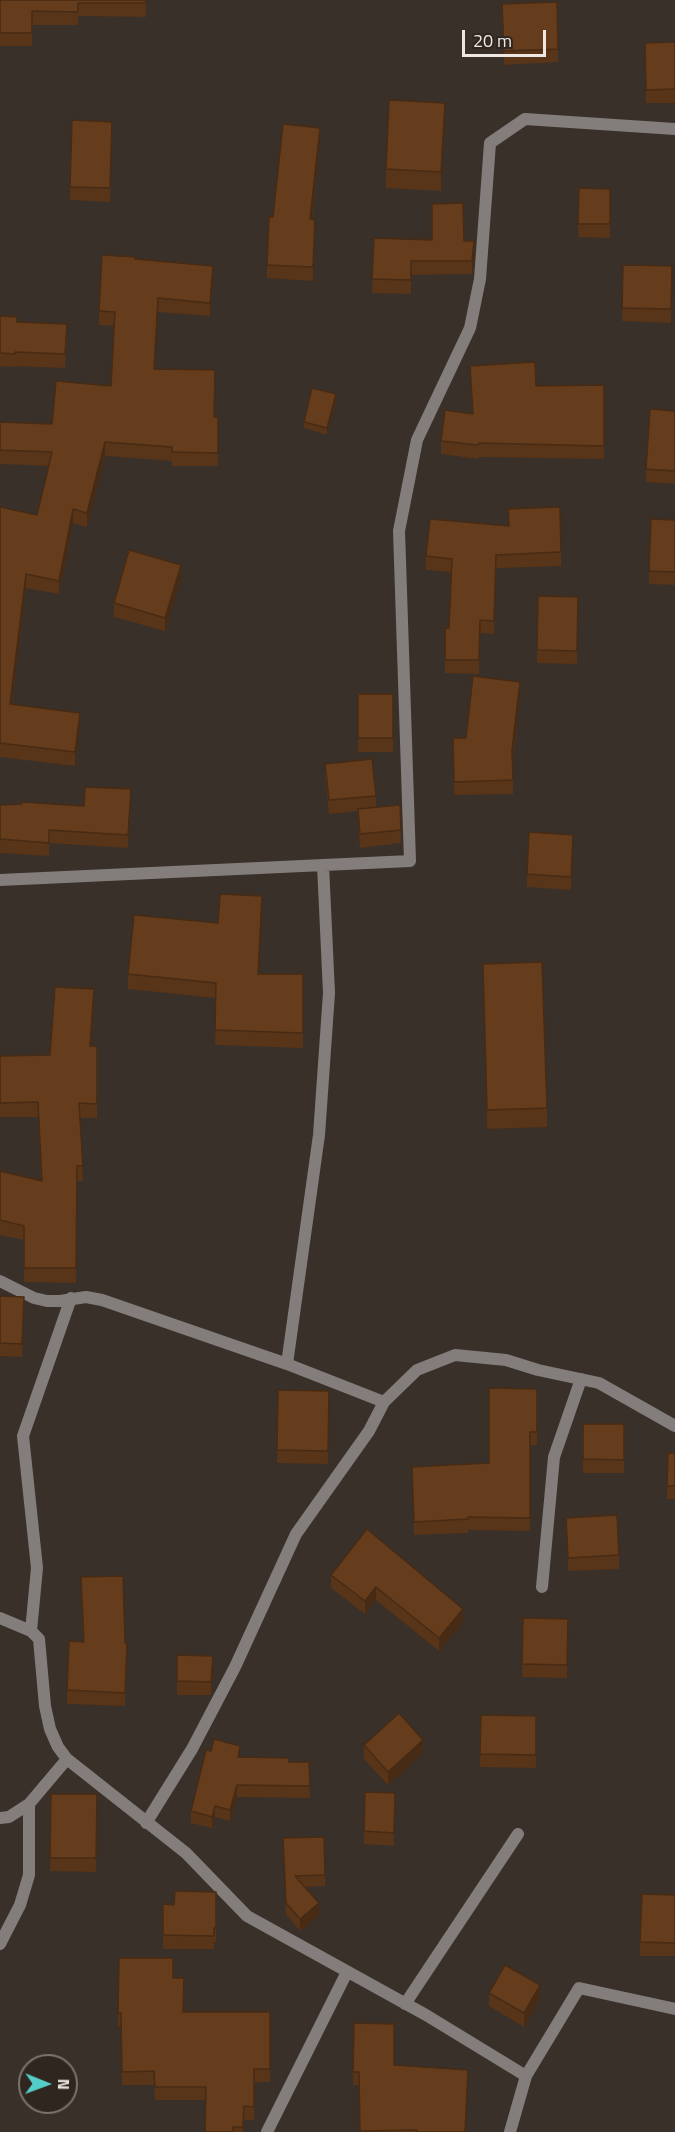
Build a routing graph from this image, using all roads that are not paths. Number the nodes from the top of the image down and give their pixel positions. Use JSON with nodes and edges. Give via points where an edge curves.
{"nodes":[{"id":1,"x":675,"y":129,"type":"edge"},
{"id":2,"x":323,"y":865,"type":"junction"},
{"id":3,"x":0,"y":880,"type":"edge"},
{"id":4,"x":0,"y":1281,"type":"edge"},
{"id":5,"x":71,"y":1298,"type":"junction"},
{"id":6,"x":287,"y":1364,"type":"junction"},
{"id":7,"x":581,"y":1379,"type":"junction"},
{"id":8,"x":384,"y":1402,"type":"junction"},
{"id":9,"x":675,"y":1426,"type":"edge"},
{"id":10,"x":543,"y":1587,"type":"dead end"},
{"id":11,"x":0,"y":1618,"type":"edge"},
{"id":12,"x":31,"y":1631,"type":"junction"},
{"id":13,"x":67,"y":1759,"type":"junction"},
{"id":14,"x":29,"y":1804,"type":"junction"},
{"id":15,"x":0,"y":1818,"type":"edge"},
{"id":16,"x":146,"y":1823,"type":"junction"},
{"id":17,"x":518,"y":1834,"type":"dead end"},
{"id":18,"x":0,"y":1944,"type":"edge"},
{"id":19,"x":347,"y":1972,"type":"junction"},
{"id":20,"x":405,"y":2004,"type":"junction"},
{"id":21,"x":675,"y":2009,"type":"edge"},
{"id":22,"x":526,"y":2076,"type":"junction"},
{"id":23,"x":267,"y":2132,"type":"edge"},
{"id":24,"x":510,"y":2132,"type":"edge"}],
"edges":[{"from":1,"to":2,"type":"street","via":[[525,120],[490,143],[480,279],[470,328],[417,440],[399,531],[410,861]]},
{"from":2,"to":3,"type":"street"},
{"from":2,"to":6,"type":"street","via":[[329,993],[320,1123]]},
{"from":4,"to":5,"type":"street","via":[[34,1298]]},
{"from":5,"to":6,"type":"street","via":[[102,1300]]},
{"from":5,"to":12,"type":"street","via":[[23,1436],[37,1568]]},
{"from":6,"to":8,"type":"street"},
{"from":7,"to":8,"type":"street","via":[[506,1360],[455,1355],[417,1370]]},
{"from":7,"to":9,"type":"street","via":[[599,1383]]},
{"from":7,"to":10,"type":"street","via":[[554,1457]]},
{"from":8,"to":16,"type":"street","via":[[369,1431],[296,1534],[235,1667],[192,1749]]},
{"from":11,"to":12,"type":"street"},
{"from":12,"to":13,"type":"street","via":[[39,1638],[50,1729]]},
{"from":13,"to":14,"type":"street"},
{"from":13,"to":16,"type":"street"},
{"from":14,"to":15,"type":"street","via":[[9,1817]]},
{"from":14,"to":18,"type":"street","via":[[29,1875],[20,1905]]},
{"from":16,"to":19,"type":"street","via":[[186,1853],[247,1916]]},
{"from":17,"to":20,"type":"street"},
{"from":19,"to":20,"type":"street"},
{"from":19,"to":23,"type":"street"},
{"from":20,"to":22,"type":"street"},
{"from":21,"to":22,"type":"street","via":[[579,1988]]},
{"from":22,"to":24,"type":"street"}]}
